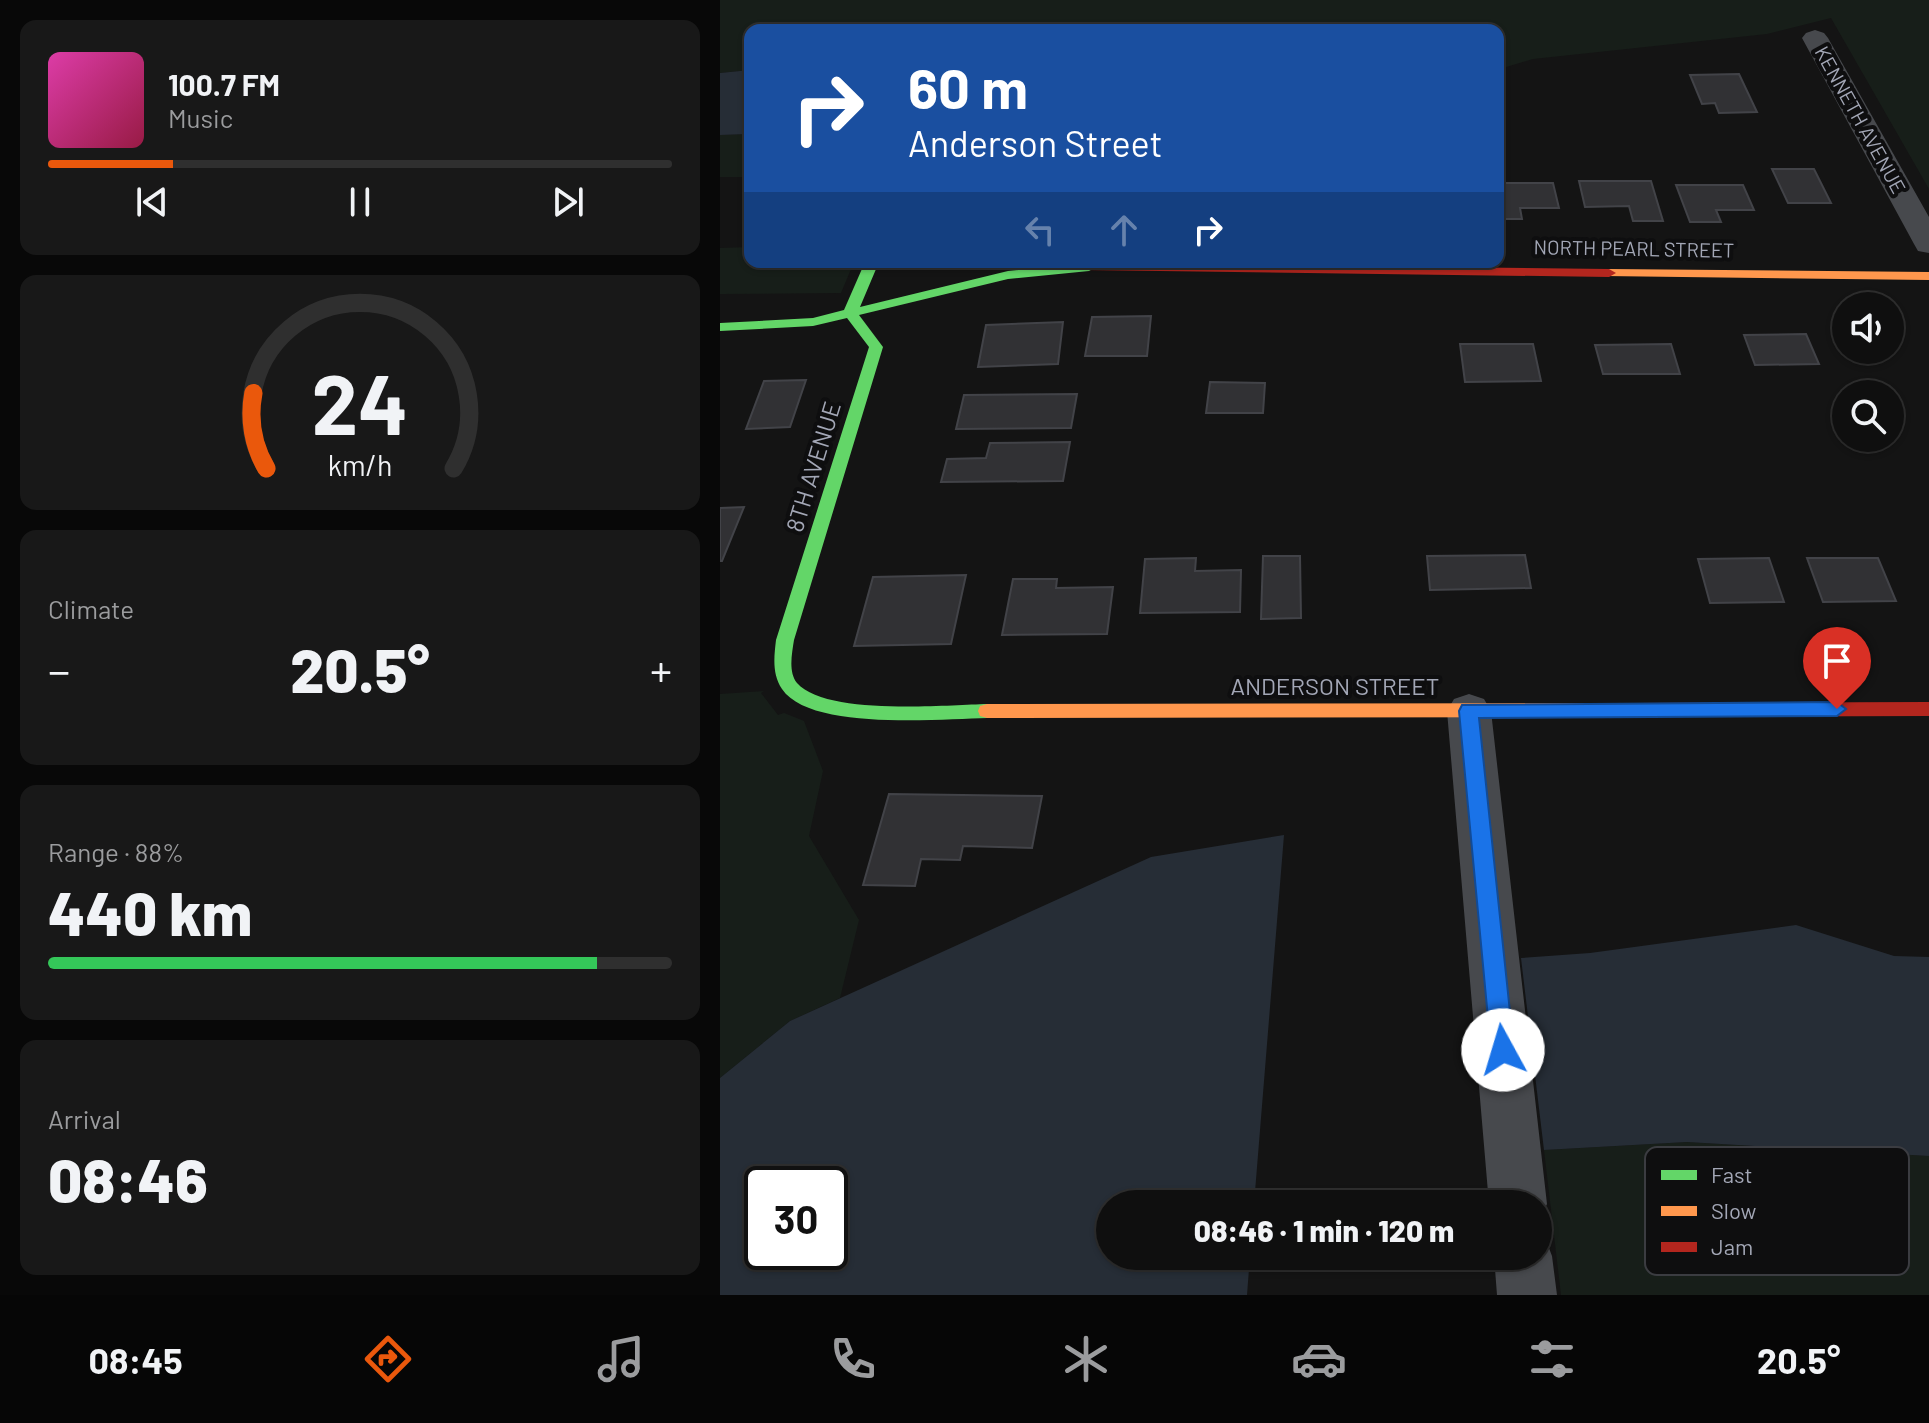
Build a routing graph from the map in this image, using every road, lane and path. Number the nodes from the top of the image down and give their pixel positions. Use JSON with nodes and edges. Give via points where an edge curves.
{"nodes":[{"id":1,"x":1815,"y":38,"type":"dead end"},
{"id":2,"x":1929,"y":244,"type":"edge"},
{"id":3,"x":869,"y":268,"type":"edge"},
{"id":4,"x":1074,"y":268,"type":"edge"},
{"id":5,"x":1177,"y":268,"type":"edge"},
{"id":6,"x":1929,"y":276,"type":"edge"},
{"id":7,"x":850,"y":313,"type":"junction"},
{"id":8,"x":720,"y":327,"type":"edge"},
{"id":9,"x":795,"y":693,"type":"joint"},
{"id":10,"x":1929,"y":709,"type":"edge"},
{"id":11,"x":1469,"y":711,"type":"junction"},
{"id":12,"x":1517,"y":1190,"type":"edge"},
{"id":13,"x":1524,"y":1270,"type":"edge"},
{"id":14,"x":1527,"y":1295,"type":"edge"}],
"edges":[{"from":1,"to":2,"type":"street","name":"KENNETH AVENUE"},
{"from":3,"to":7,"type":"street"},
{"from":4,"to":7,"type":"street","name":"NORTH PEARL STREET","via":[[1008,275]]},
{"from":5,"to":6,"type":"street","name":"NORTH PEARL STREET"},
{"from":7,"to":8,"type":"street","name":"NORTH PEARL STREET","via":[[786,325]]},
{"from":7,"to":9,"type":"street","name":"8TH AVENUE","via":[[876,347],[785,640],[780,664]]},
{"from":9,"to":11,"type":"street","name":"ANDERSON STREET","via":[[807,704],[837,711]]},
{"from":10,"to":11,"type":"street","name":"ANDERSON STREET"},
{"from":11,"to":12,"type":"street"},
{"from":13,"to":14,"type":"street"}]}
